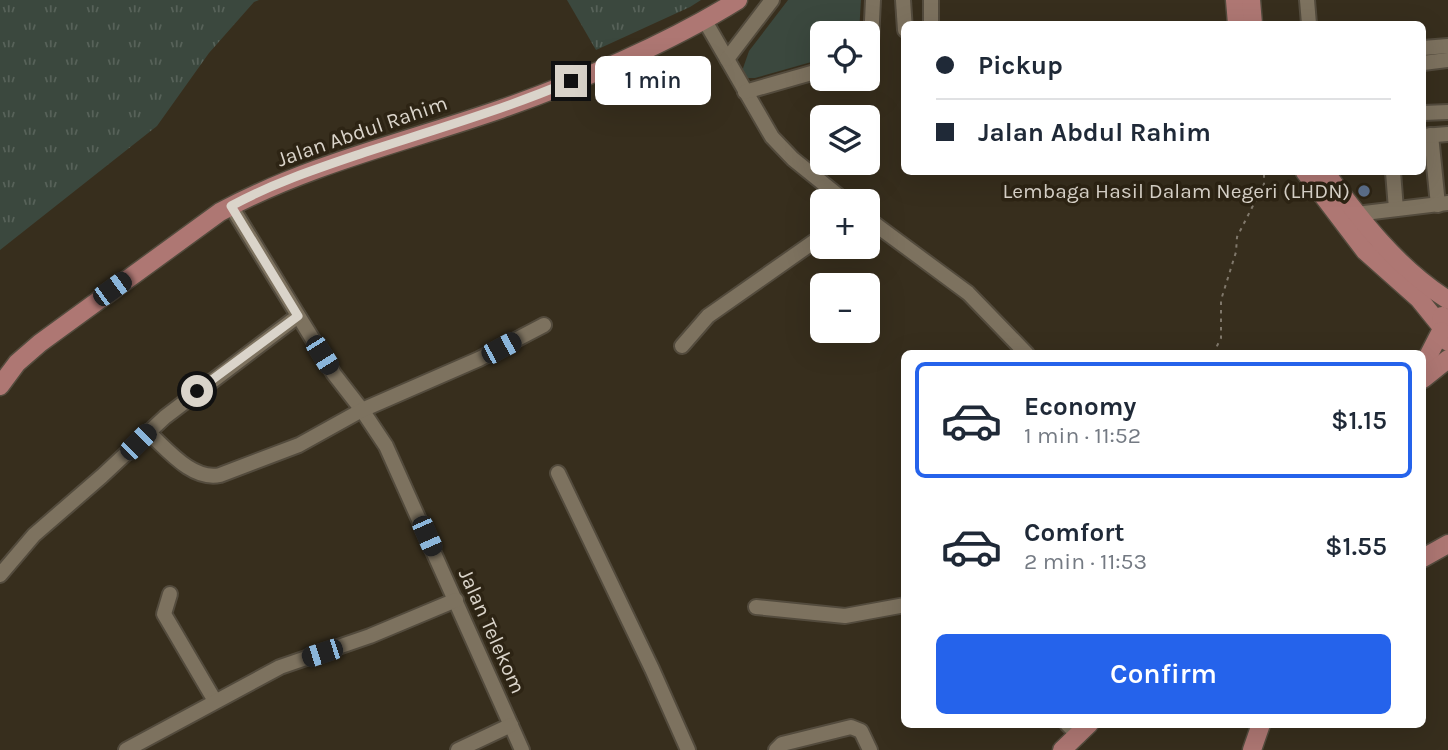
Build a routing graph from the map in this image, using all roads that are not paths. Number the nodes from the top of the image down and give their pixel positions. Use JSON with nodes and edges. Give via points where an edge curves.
{"nodes":[{"id":1,"x":738,"y":0,"type":"edge"},
{"id":2,"x":772,"y":0,"type":"edge"},
{"id":3,"x":873,"y":0,"type":"edge"},
{"id":4,"x":903,"y":0,"type":"edge"},
{"id":5,"x":931,"y":0,"type":"edge"},
{"id":6,"x":1235,"y":0,"type":"edge"},
{"id":7,"x":1251,"y":0,"type":"edge"},
{"id":8,"x":1307,"y":0,"type":"edge"},
{"id":9,"x":705,"y":21,"type":"junction"},
{"id":10,"x":872,"y":21,"type":"edge"},
{"id":11,"x":904,"y":21,"type":"edge"},
{"id":12,"x":931,"y":21,"type":"edge"},
{"id":13,"x":1237,"y":21,"type":"edge"},
{"id":14,"x":1253,"y":21,"type":"edge"},
{"id":15,"x":1309,"y":21,"type":"edge"},
{"id":16,"x":1448,"y":46,"type":"edge"},
{"id":17,"x":1426,"y":48,"type":"edge"},
{"id":18,"x":727,"y":59,"type":"junction"},
{"id":19,"x":1448,"y":60,"type":"edge"},
{"id":20,"x":1426,"y":63,"type":"edge"},
{"id":21,"x":810,"y":73,"type":"edge"},
{"id":22,"x":745,"y":92,"type":"junction"},
{"id":23,"x":1448,"y":112,"type":"edge"},
{"id":24,"x":1426,"y":113,"type":"edge"},
{"id":25,"x":1448,"y":134,"type":"edge"},
{"id":26,"x":1427,"y":136,"type":"edge"},
{"id":27,"x":1309,"y":175,"type":"edge"},
{"id":28,"x":1326,"y":175,"type":"edge"},
{"id":29,"x":1393,"y":175,"type":"edge"},
{"id":30,"x":831,"y":189,"type":"edge"},
{"id":31,"x":1335,"y":197,"type":"junction"},
{"id":32,"x":1443,"y":204,"type":"edge"},
{"id":33,"x":231,"y":206,"type":"junction"},
{"id":34,"x":1396,"y":209,"type":"junction"},
{"id":35,"x":1349,"y":217,"type":"junction"},
{"id":36,"x":880,"y":228,"type":"edge"},
{"id":37,"x":810,"y":244,"type":"edge"},
{"id":38,"x":1448,"y":300,"type":"edge"},
{"id":39,"x":1448,"y":308,"type":"edge"},
{"id":40,"x":298,"y":316,"type":"junction"},
{"id":41,"x":544,"y":325,"type":"dead end"},
{"id":42,"x":1443,"y":333,"type":"edge"},
{"id":43,"x":682,"y":346,"type":"dead end"},
{"id":44,"x":1023,"y":350,"type":"edge"},
{"id":45,"x":1448,"y":359,"type":"edge"},
{"id":46,"x":1426,"y":361,"type":"edge"},
{"id":47,"x":1426,"y":377,"type":"edge"},
{"id":48,"x":0,"y":386,"type":"edge"},
{"id":49,"x":362,"y":410,"type":"junction"},
{"id":50,"x":148,"y":432,"type":"junction"},
{"id":51,"x":558,"y":473,"type":"dead end"},
{"id":52,"x":1448,"y":544,"type":"edge"},
{"id":53,"x":1426,"y":556,"type":"edge"},
{"id":54,"x":0,"y":575,"type":"edge"},
{"id":55,"x":170,"y":594,"type":"dead end"},
{"id":56,"x":456,"y":600,"type":"junction"},
{"id":57,"x":901,"y":606,"type":"edge"},
{"id":58,"x":756,"y":607,"type":"dead end"},
{"id":59,"x":215,"y":701,"type":"junction"},
{"id":60,"x":511,"y":725,"type":"junction"},
{"id":61,"x":1078,"y":728,"type":"edge"},
{"id":62,"x":1260,"y":728,"type":"edge"},
{"id":63,"x":816,"y":743,"type":"edge"},
{"id":64,"x":126,"y":750,"type":"edge"},
{"id":65,"x":458,"y":750,"type":"edge"},
{"id":66,"x":522,"y":750,"type":"edge"},
{"id":67,"x":688,"y":750,"type":"edge"},
{"id":68,"x":776,"y":750,"type":"edge"},
{"id":69,"x":870,"y":750,"type":"edge"},
{"id":70,"x":1062,"y":750,"type":"edge"},
{"id":71,"x":1252,"y":750,"type":"edge"}],
"edges":[{"from":1,"to":9,"type":"main road","name":"Jalan Abdul Rahim"},
{"from":2,"to":18,"type":"street"},
{"from":3,"to":10,"type":"street"},
{"from":4,"to":11,"type":"street"},
{"from":5,"to":12,"type":"street"},
{"from":6,"to":13,"type":"main road"},
{"from":7,"to":14,"type":"main road"},
{"from":8,"to":15,"type":"street"},
{"from":9,"to":18,"type":"street"},
{"from":9,"to":33,"type":"main road","name":"Jalan Abdul Rahim","via":[[535,96],[309,171]]},
{"from":16,"to":17,"type":"street"},
{"from":18,"to":22,"type":"street"},
{"from":19,"to":20,"type":"street"},
{"from":21,"to":22,"type":"street"},
{"from":22,"to":30,"type":"street","via":[[781,148]]},
{"from":23,"to":24,"type":"street"},
{"from":25,"to":26,"type":"street"},
{"from":26,"to":32,"type":"street"},
{"from":27,"to":31,"type":"main road"},
{"from":28,"to":31,"type":"main road"},
{"from":29,"to":34,"type":"street"},
{"from":31,"to":35,"type":"main road"},
{"from":32,"to":34,"type":"street"},
{"from":33,"to":40,"type":"street","name":"Jalan Telekom"},
{"from":33,"to":48,"type":"main road","name":"Jalan Abdul Rahim","via":[[40,344],[17,363]]},
{"from":34,"to":35,"type":"street"},
{"from":35,"to":38,"type":"main road"},
{"from":35,"to":42,"type":"main road","via":[[1365,251],[1419,299]]},
{"from":36,"to":44,"type":"street","via":[[968,293]]},
{"from":37,"to":43,"type":"street","via":[[708,316]]},
{"from":39,"to":42,"type":"main road","via":[[1442,314]]},
{"from":40,"to":49,"type":"street","name":"Jalan Telekom"},
{"from":40,"to":50,"type":"street"},
{"from":41,"to":49,"type":"street"},
{"from":42,"to":46,"type":"main road"},
{"from":45,"to":47,"type":"main road"},
{"from":49,"to":50,"type":"street","via":[[299,445],[211,477],[199,474]]},
{"from":49,"to":56,"type":"street","name":"Jalan Telekom","via":[[386,446]]},
{"from":50,"to":54,"type":"street","via":[[34,535]]},
{"from":51,"to":67,"type":"street"},
{"from":52,"to":53,"type":"main road"},
{"from":55,"to":59,"type":"street","via":[[164,614]]},
{"from":56,"to":59,"type":"street","via":[[292,662]]},
{"from":56,"to":60,"type":"street","name":"Jalan Telekom"},
{"from":57,"to":58,"type":"street","via":[[845,616]]},
{"from":59,"to":64,"type":"street"},
{"from":60,"to":65,"type":"street"},
{"from":60,"to":66,"type":"street","name":"Jalan Telekom"},
{"from":61,"to":70,"type":"main road"},
{"from":62,"to":71,"type":"main road"},
{"from":63,"to":68,"type":"street","via":[[782,744]]},
{"from":63,"to":69,"type":"street","via":[[838,729],[857,728]]}]}
